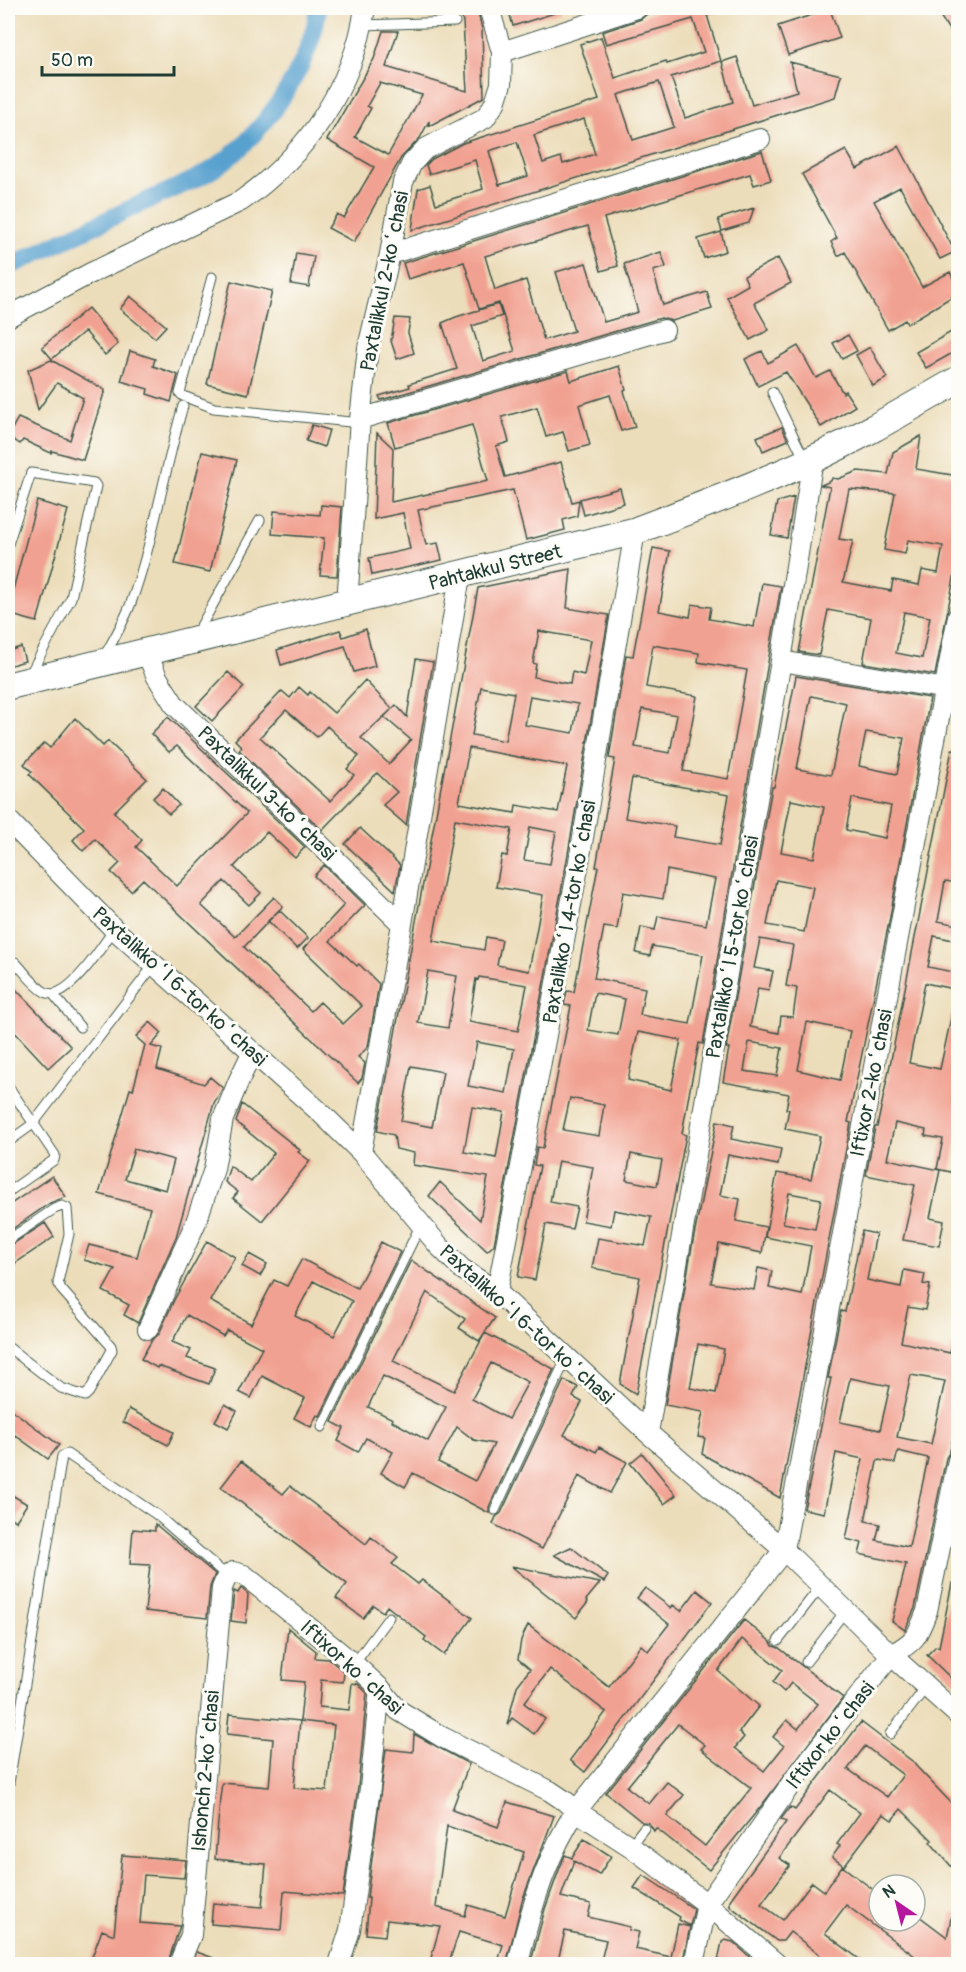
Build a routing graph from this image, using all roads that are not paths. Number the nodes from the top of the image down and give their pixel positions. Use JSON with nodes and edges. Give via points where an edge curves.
{"nodes":[{"id":1,"x":489,"y":8,"type":"edge"},
{"id":2,"x":637,"y":8,"type":"edge"},
{"id":3,"x":364,"y":16,"type":"edge"},
{"id":4,"x":455,"y":22,"type":"dead end"},
{"id":5,"x":502,"y":52,"type":"junction"},
{"id":6,"x":760,"y":139,"type":"dead end"},
{"id":7,"x":390,"y":254,"type":"junction"},
{"id":8,"x":212,"y":277,"type":"dead end"},
{"id":9,"x":8,"y":317,"type":"edge"},
{"id":10,"x":664,"y":330,"type":"dead end"},
{"id":11,"x":958,"y":380,"type":"edge"},
{"id":12,"x":772,"y":392,"type":"dead end"},
{"id":13,"x":183,"y":406,"type":"dead end"},
{"id":14,"x":360,"y":421,"type":"junction"},
{"id":15,"x":809,"y":461,"type":"junction"},
{"id":16,"x":260,"y":520,"type":"dead end"},
{"id":17,"x":635,"y":531,"type":"junction"},
{"id":18,"x":8,"y":544,"type":"edge"},
{"id":19,"x":460,"y":576,"type":"junction"},
{"id":20,"x":347,"y":603,"type":"junction"},
{"id":21,"x":958,"y":616,"type":"edge"},
{"id":22,"x":193,"y":640,"type":"junction"},
{"id":23,"x":146,"y":651,"type":"junction"},
{"id":24,"x":781,"y":661,"type":"junction"},
{"id":25,"x":102,"y":662,"type":"junction"},
{"id":26,"x":17,"y":684,"type":"edge"},
{"id":27,"x":951,"y":690,"type":"edge"},
{"id":28,"x":8,"y":820,"type":"edge"},
{"id":29,"x":402,"y":924,"type":"junction"},
{"id":30,"x":114,"y":929,"type":"junction"},
{"id":31,"x":15,"y":962,"type":"dead end"},
{"id":32,"x":154,"y":965,"type":"junction"},
{"id":33,"x":53,"y":994,"type":"junction"},
{"id":34,"x":80,"y":1027,"type":"dead end"},
{"id":35,"x":252,"y":1053,"type":"junction"},
{"id":36,"x":8,"y":1086,"type":"edge"},
{"id":37,"x":33,"y":1124,"type":"junction"},
{"id":38,"x":8,"y":1142,"type":"edge"},
{"id":39,"x":361,"y":1152,"type":"junction"},
{"id":40,"x":8,"y":1192,"type":"edge"},
{"id":41,"x":421,"y":1224,"type":"junction"},
{"id":42,"x":8,"y":1240,"type":"edge"},
{"id":43,"x":497,"y":1292,"type":"junction"},
{"id":44,"x":148,"y":1329,"type":"dead end"},
{"id":45,"x":8,"y":1347,"type":"edge"},
{"id":46,"x":567,"y":1357,"type":"junction"},
{"id":47,"x":322,"y":1427,"type":"dead end"},
{"id":48,"x":648,"y":1433,"type":"junction"},
{"id":49,"x":958,"y":1460,"type":"edge"},
{"id":50,"x":955,"y":1493,"type":"edge"},
{"id":51,"x":495,"y":1510,"type":"dead end"},
{"id":52,"x":784,"y":1550,"type":"junction"},
{"id":53,"x":227,"y":1576,"type":"junction"},
{"id":54,"x":821,"y":1586,"type":"junction"},
{"id":55,"x":846,"y":1610,"type":"junction"},
{"id":56,"x":389,"y":1617,"type":"dead end"},
{"id":57,"x":778,"y":1641,"type":"dead end"},
{"id":58,"x":891,"y":1655,"type":"junction"},
{"id":59,"x":807,"y":1662,"type":"dead end"},
{"id":60,"x":354,"y":1664,"type":"junction"},
{"id":61,"x":927,"y":1686,"type":"junction"},
{"id":62,"x":380,"y":1688,"type":"junction"},
{"id":63,"x":958,"y":1715,"type":"edge"},
{"id":64,"x":890,"y":1734,"type":"dead end"},
{"id":65,"x":8,"y":1789,"type":"edge"},
{"id":66,"x":576,"y":1811,"type":"junction"},
{"id":67,"x":644,"y":1828,"type":"dead end"},
{"id":68,"x":630,"y":1846,"type":"junction"},
{"id":69,"x":707,"y":1904,"type":"junction"},
{"id":70,"x":179,"y":1965,"type":"edge"},
{"id":71,"x":339,"y":1965,"type":"edge"},
{"id":72,"x":518,"y":1965,"type":"edge"},
{"id":73,"x":694,"y":1965,"type":"edge"},
{"id":74,"x":777,"y":1965,"type":"edge"}],
"edges":[{"from":1,"to":5,"type":"street","name":"Paxtalikkul 2-koʻchasi"},
{"from":2,"to":5,"type":"street"},
{"from":3,"to":4,"type":"lane"},
{"from":3,"to":9,"type":"street","via":[[331,108],[290,161],[258,189],[222,211]]},
{"from":5,"to":7,"type":"street","name":"Paxtalikkul 2-koʻchasi","via":[[501,84],[485,118],[425,149],[412,163],[403,182]]},
{"from":6,"to":7,"type":"street"},
{"from":7,"to":14,"type":"street","name":"Paxtalikkul 2-koʻchasi","via":[[368,348]]},
{"from":8,"to":14,"type":"lane","via":[[180,393],[183,396],[214,408]]},
{"from":10,"to":14,"type":"street"},
{"from":11,"to":15,"type":"street","name":"Pahtakkul Street","via":[[865,434]]},
{"from":12,"to":15,"type":"lane"},
{"from":13,"to":25,"type":"lane","via":[[154,526],[130,604]]},
{"from":14,"to":20,"type":"street","name":"Paxtalikkul 2-koʻchasi"},
{"from":15,"to":17,"type":"street","name":"Pahtakkul Street"},
{"from":15,"to":24,"type":"street","name":"Paxtalikkoʻl 5-tor koʻchasi"},
{"from":16,"to":22,"type":"lane"},
{"from":17,"to":19,"type":"street","name":"Pahtakkul Street"},
{"from":17,"to":43,"type":"street","name":"Paxtalikkoʻl 4-tor koʻchasi","via":[[577,873]]},
{"from":18,"to":26,"type":"lane","via":[[31,473],[94,483],[71,598]]},
{"from":19,"to":20,"type":"street","name":"Pahtakkul Street"},
{"from":19,"to":29,"type":"street"},
{"from":20,"to":22,"type":"street","name":"Pahtakkul Street"},
{"from":21,"to":27,"type":"street","name":"Iftixor 2-koʻchasi"},
{"from":22,"to":23,"type":"street","name":"Pahtakkul Street"},
{"from":23,"to":25,"type":"street","name":"Pahtakkul Street"},
{"from":23,"to":29,"type":"street","name":"Paxtalikkul 3-koʻchasi","via":[[174,704]]},
{"from":24,"to":27,"type":"street"},
{"from":24,"to":48,"type":"street","name":"Paxtalikkoʻl 5-tor koʻchasi"},
{"from":25,"to":26,"type":"street","name":"Pahtakkul Street"},
{"from":27,"to":52,"type":"street","name":"Iftixor 2-koʻchasi"},
{"from":28,"to":30,"type":"street","name":"Paxtalikkoʻl 6-tor koʻchasi"},
{"from":29,"to":39,"type":"street"},
{"from":30,"to":32,"type":"street","name":"Paxtalikkoʻl 6-tor koʻchasi"},
{"from":30,"to":33,"type":"lane","via":[[70,985]]},
{"from":31,"to":33,"type":"lane","via":[[45,993]]},
{"from":32,"to":35,"type":"street","name":"Paxtalikkoʻl 6-tor koʻchasi"},
{"from":32,"to":37,"type":"lane"},
{"from":33,"to":34,"type":"lane"},
{"from":35,"to":39,"type":"street","name":"Paxtalikkoʻl 6-tor koʻchasi"},
{"from":35,"to":44,"type":"street","via":[[223,1119],[214,1169],[196,1222]]},
{"from":36,"to":37,"type":"lane"},
{"from":37,"to":38,"type":"lane"},
{"from":37,"to":40,"type":"lane","via":[[55,1155],[54,1160]]},
{"from":39,"to":41,"type":"street","name":"Paxtalikkoʻl 6-tor koʻchasi"},
{"from":41,"to":43,"type":"street","name":"Paxtalikkoʻl 6-tor koʻchasi","via":[[462,1269]]},
{"from":41,"to":47,"type":"lane"},
{"from":42,"to":45,"type":"lane","via":[[54,1209],[67,1208],[69,1234],[58,1282],[112,1350],[85,1396],[61,1388]]},
{"from":43,"to":46,"type":"street","name":"Paxtalikkoʻl 6-tor koʻchasi"},
{"from":46,"to":48,"type":"street","name":"Paxtalikkoʻl 6-tor koʻchasi"},
{"from":46,"to":51,"type":"lane"},
{"from":48,"to":52,"type":"street","name":"Paxtalikkoʻl 6-tor koʻchasi"},
{"from":49,"to":50,"type":"street","name":"Iftixor koʻchasi"},
{"from":50,"to":58,"type":"street","name":"Iftixor koʻchasi","via":[[924,1619],[912,1644]]},
{"from":52,"to":54,"type":"street","name":"Paxtalikkoʻl 6-tor koʻchasi"},
{"from":52,"to":66,"type":"street"},
{"from":53,"to":60,"type":"street","name":"Iftixor koʻchasi","via":[[233,1572],[244,1575]]},
{"from":53,"to":65,"type":"lane","via":[[157,1515],[67,1454],[62,1456]]},
{"from":53,"to":70,"type":"street","name":"Ishonch 2-koʻchasi","via":[[222,1588],[191,1935]]},
{"from":54,"to":55,"type":"street","name":"Paxtalikkoʻl 6-tor koʻchasi"},
{"from":54,"to":57,"type":"lane"},
{"from":55,"to":58,"type":"street","name":"Paxtalikkoʻl 6-tor koʻchasi"},
{"from":55,"to":59,"type":"lane"},
{"from":56,"to":60,"type":"lane"},
{"from":58,"to":61,"type":"street","name":"Paxtalikkoʻl 6-tor koʻchasi"},
{"from":58,"to":69,"type":"street","name":"Iftixor koʻchasi","via":[[796,1777]]},
{"from":60,"to":62,"type":"street","name":"Iftixor koʻchasi"},
{"from":61,"to":63,"type":"street","name":"Paxtalikkoʻl 6-tor koʻchasi"},
{"from":61,"to":64,"type":"lane"},
{"from":62,"to":66,"type":"street","name":"Iftixor koʻchasi","via":[[398,1710],[442,1737],[550,1791]]},
{"from":62,"to":71,"type":"street","via":[[350,1930]]},
{"from":66,"to":68,"type":"street","name":"Iftixor koʻchasi"},
{"from":66,"to":72,"type":"street","via":[[561,1833]]},
{"from":67,"to":68,"type":"lane"},
{"from":68,"to":69,"type":"street","name":"Iftixor koʻchasi"},
{"from":69,"to":73,"type":"street","name":"Iftixor koʻchasi"},
{"from":69,"to":74,"type":"street","name":"Iftixor koʻchasi"}]}
